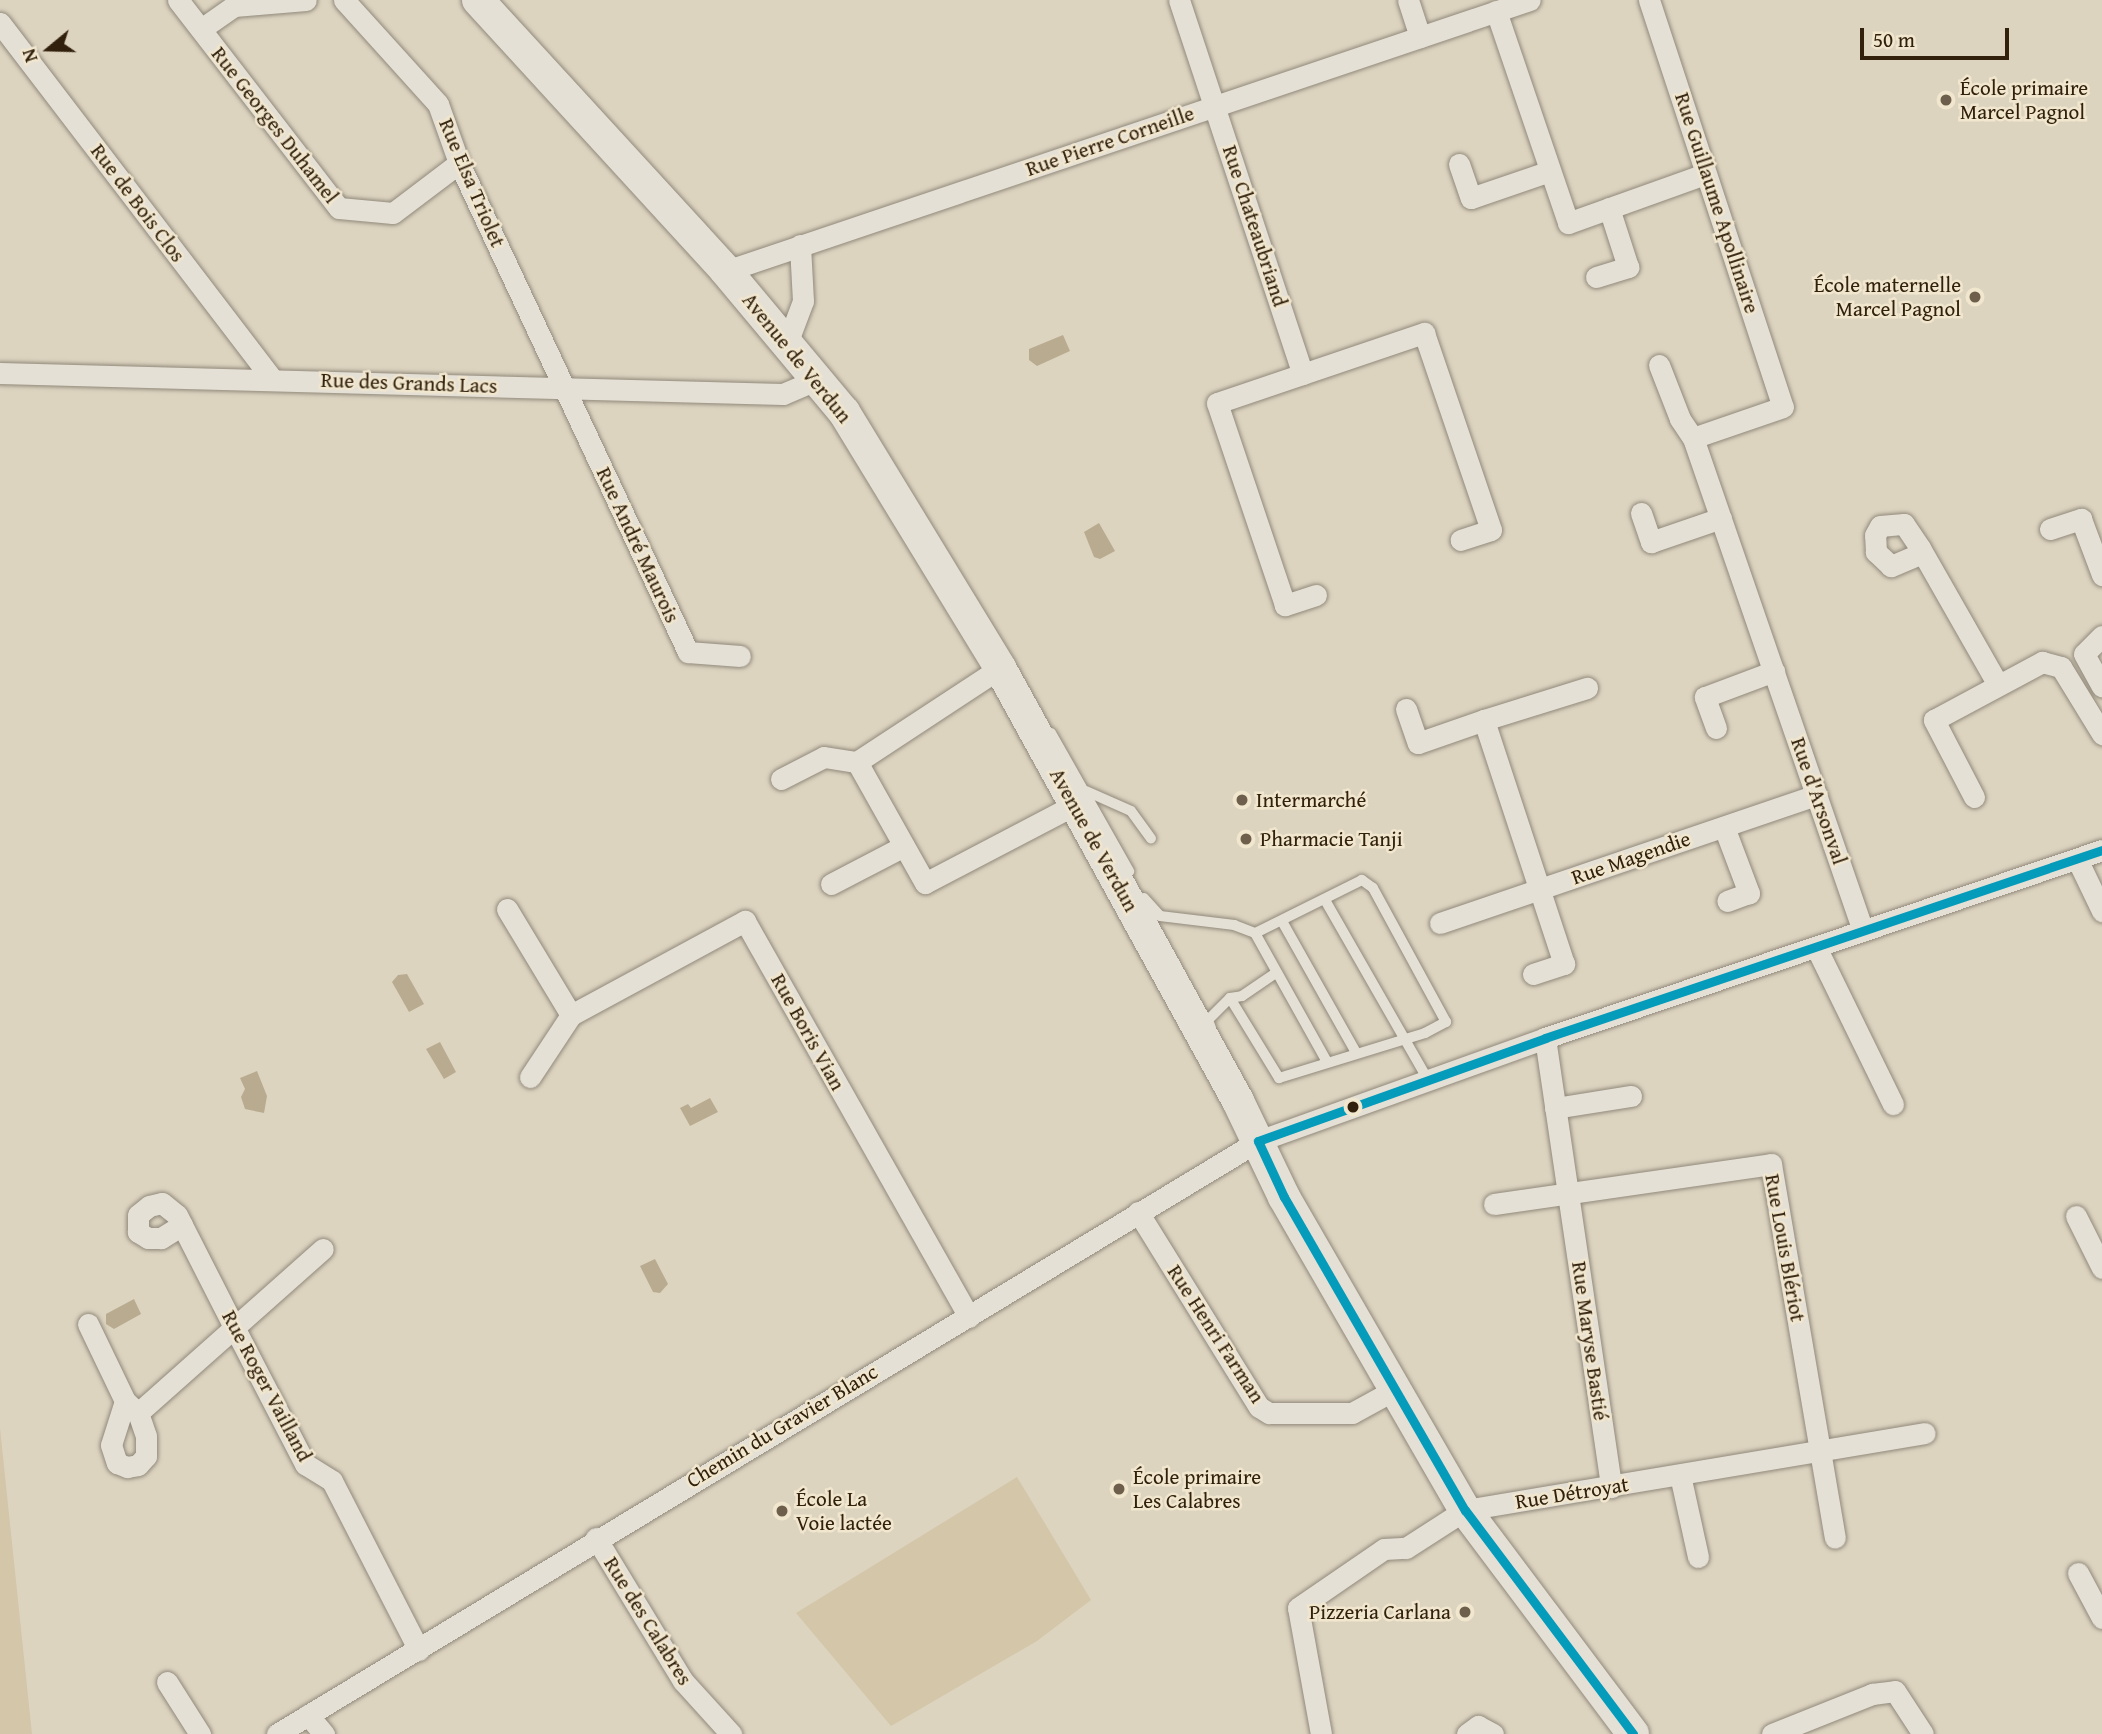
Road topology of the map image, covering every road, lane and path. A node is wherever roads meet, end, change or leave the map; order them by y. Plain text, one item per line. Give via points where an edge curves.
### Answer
1 (178, 0) edge
2 (306, 0) edge
3 (344, 0) edge
4 (478, 0) edge
5 (1179, 0) edge
6 (1408, 0) edge
7 (1530, 0) edge
8 (1649, 0) edge
9 (1496, 11) junction
10 (2, 28) edge
11 (201, 29) junction
12 (1420, 37) junction
13 (1215, 106) junction
14 (459, 163) junction
15 (1459, 164) dead end
16 (1550, 171) junction
17 (1705, 174) junction
18 (1609, 208) junction
19 (800, 245) junction
20 (726, 271) junction
21 (1596, 278) dead end
22 (786, 346) junction
23 (1659, 365) dead end
24 (0, 373) edge
25 (1303, 374) junction
26 (271, 377) junction
27 (816, 380) junction
28 (565, 389) junction
29 (1693, 438) junction
30 (1641, 513) dead end
31 (1721, 518) junction
32 (2050, 529) dead end
33 (1461, 540) dead end
34 (1922, 553) dead end
35 (2102, 575) edge
36 (1316, 595) dead end
37 (2102, 636) edge
38 (740, 656) dead end
39 (1000, 668) junction
40 (1774, 671) junction
41 (1998, 685) junction
42 (2102, 686) edge
43 (1587, 688) dead end
44 (1406, 709) dead end
45 (1484, 720) junction
46 (1716, 728) dead end
47 (2102, 734) edge
48 (857, 762) junction
49 (781, 779) dead end
50 (1817, 795) junction
51 (1974, 797) dead end
52 (1080, 798) junction
53 (1724, 827) junction
54 (1151, 839) dead end
55 (904, 846) junction
56 (2102, 850) edge
57 (2077, 859) junction
58 (831, 884) dead end
59 (1539, 889) junction
60 (1325, 900) junction
61 (1727, 901) dead end
62 (507, 909) dead end
63 (2102, 911) edge
64 (1283, 922) junction
65 (1440, 923) dead end
66 (1863, 931) junction
67 (1255, 933) junction
68 (1816, 947) junction
69 (1277, 972) junction
70 (1533, 974) dead end
71 (1230, 998) junction
72 (571, 1015) junction
73 (1403, 1038) junction
74 (1545, 1038) junction
75 (1355, 1051) junction
76 (1326, 1062) junction
77 (530, 1077) dead end
78 (1225, 1078) junction
79 (1428, 1080) junction
80 (1631, 1096) dead end
81 (1893, 1104) dead end
82 (1555, 1108) junction
83 (1258, 1141) junction
84 (1568, 1195) junction
85 (1494, 1203) dead end
86 (1138, 1212) junction
87 (2076, 1216) dead end
88 (182, 1225) dead end
89 (323, 1249) dead end
90 (2102, 1268) edge
91 (969, 1317) junction
92 (88, 1324) dead end
93 (233, 1325) junction
94 (1396, 1389) junction
95 (1925, 1433) dead end
96 (1819, 1452) junction
97 (1680, 1475) junction
98 (1611, 1487) junction
99 (1465, 1510) junction
100 (596, 1538) junction
101 (1835, 1538) dead end
102 (1698, 1557) dead end
103 (2078, 1573) dead end
104 (2102, 1619) edge
105 (419, 1650) junction
106 (167, 1682) dead end
107 (308, 1715) junction
108 (200, 1734) edge
109 (277, 1734) edge
110 (324, 1734) edge
111 (731, 1734) edge
112 (1321, 1734) edge
113 (1467, 1734) edge
114 (1493, 1734) edge
115 (1633, 1734) edge
116 (1772, 1734) edge
117 (1923, 1734) edge

1 - 11 street, Rue Georges Duhamel
2 - 11 street via 234,6
3 - 14 street, Rue Elsa Triolet via 439,104
4 - 20 main road, Avenue de Verdun
5 - 13 street, Rue Chateaubriand
6 - 12 street
7 - 9 street, Rue Pierre Corneille
8 - 17 street, Rue Guillaume Apollinaire
9 - 12 street, Rue Pierre Corneille
9 - 16 street
10 - 26 street, Rue de Bois Clos
11 - 14 street, Rue Georges Duhamel via 339,208 393,213
12 - 13 street, Rue Pierre Corneille
13 - 19 street, Rue Pierre Corneille
13 - 25 street, Rue Chateaubriand
14 - 28 street, Rue Elsa Triolet
15 - 16 street via 1471,198
16 - 18 street via 1568,223
17 - 18 street
17 - 29 street, Rue Guillaume Apollinaire via 1783,407
18 - 21 street via 1629,267
19 - 20 street, Rue Pierre Corneille
19 - 22 street via 803,301
20 - 22 main road, Avenue de Verdun
22 - 27 main road, Avenue de Verdun
23 - 29 street, Rue d'Arsonval via 1680,419
24 - 26 street, Rue des Grands Lacs
25 - 33 street via 1423,333 1491,530
25 - 36 street via 1217,403 1286,605
26 - 28 street, Rue des Grands Lacs
27 - 28 street, Rue des Grands Lacs via 783,394
27 - 39 main road, Avenue de Verdun via 845,412
28 - 38 street, Rue André Maurois via 688,652 706,657
29 - 31 street, Rue d'Arsonval
30 - 31 street via 1651,542
31 - 40 street, Rue d'Arsonval
32 - 35 street via 2081,519
34 - 41 street
37 - 42 street via 2084,654
39 - 48 street
39 - 52 main road, Avenue de Verdun
40 - 46 street via 1705,697
40 - 50 street, Rue d'Arsonval
41 - 47 street via 2042,662 2061,667
41 - 51 street via 1934,720
43 - 45 street
44 - 45 street via 1418,743
45 - 59 street
48 - 49 street via 824,757
48 - 55 street
50 - 53 street, Rue Magendie
50 - 66 street, Rue d'Arsonval
52 - 54 lane via 1131,811
52 - 55 street via 925,883
52 - 67 lane via 1148,906 1160,916 1234,925
52 - 78 main road, Avenue de Verdun
53 - 59 street, Rue Magendie
53 - 61 street via 1749,893
55 - 58 street
56 - 57 street, Chemin du Gravier Blanc
57 - 63 street
57 - 66 street, Chemin du Gravier Blanc
59 - 65 street, Rue Magendie
59 - 70 street via 1564,964
60 - 64 lane
60 - 73 lane
60 - 73 lane via 1362,880 1373,888 1446,1022
62 - 72 street
64 - 67 lane
64 - 75 lane
66 - 68 street, Chemin du Gravier Blanc
67 - 69 lane
68 - 74 street, Chemin du Gravier Blanc
68 - 81 street
69 - 71 lane via 1242,996
69 - 76 lane
71 - 76 lane via 1279,1078
71 - 78 lane via 1209,1020
72 - 77 street, Rue Boris Vian
72 - 91 street, Rue Boris Vian via 745,920
73 - 75 lane
73 - 79 lane
74 - 79 street, Chemin du Gravier Blanc
74 - 82 street, Rue Maryse Bastié
75 - 76 lane
78 - 83 main road, Avenue de Verdun
79 - 83 street, Chemin du Gravier Blanc
80 - 82 street
82 - 84 street, Rue Maryse Bastié
83 - 86 street, Chemin du Gravier Blanc
83 - 94 main road, Avenue de Verdun via 1284,1197
84 - 85 street
84 - 96 street, Rue Louis Blériot via 1770,1164
84 - 98 street, Rue Maryse Bastié
86 - 91 street, Chemin du Gravier Blanc
86 - 94 street, Rue Henri Farman via 1259,1407 1269,1413 1352,1413
87 - 90 street
88 - 93 street, Rue Roger Vailland
89 - 93 street
91 - 100 street, Chemin du Gravier Blanc
92 - 93 street via 131,1407
93 - 105 street, Rue Roger Vailland via 305,1464 332,1481
94 - 99 main road, Avenue de Verdun
95 - 96 street, Rue Détroyat
96 - 97 street, Rue Détroyat
96 - 101 street
97 - 98 street, Rue Détroyat
97 - 102 street
98 - 99 street, Rue Détroyat
99 - 112 street via 1406,1548 1384,1549 1298,1608
99 - 115 main road, Avenue de Verdun
100 - 105 street, Chemin du Gravier Blanc
100 - 111 street, Rue des Calabres via 683,1681
103 - 104 street
105 - 107 street, Chemin du Gravier Blanc
106 - 108 street
107 - 109 street, Chemin du Gravier Blanc
107 - 110 street
113 - 114 street via 1478,1726
116 - 117 street via 1872,1694 1895,1691

